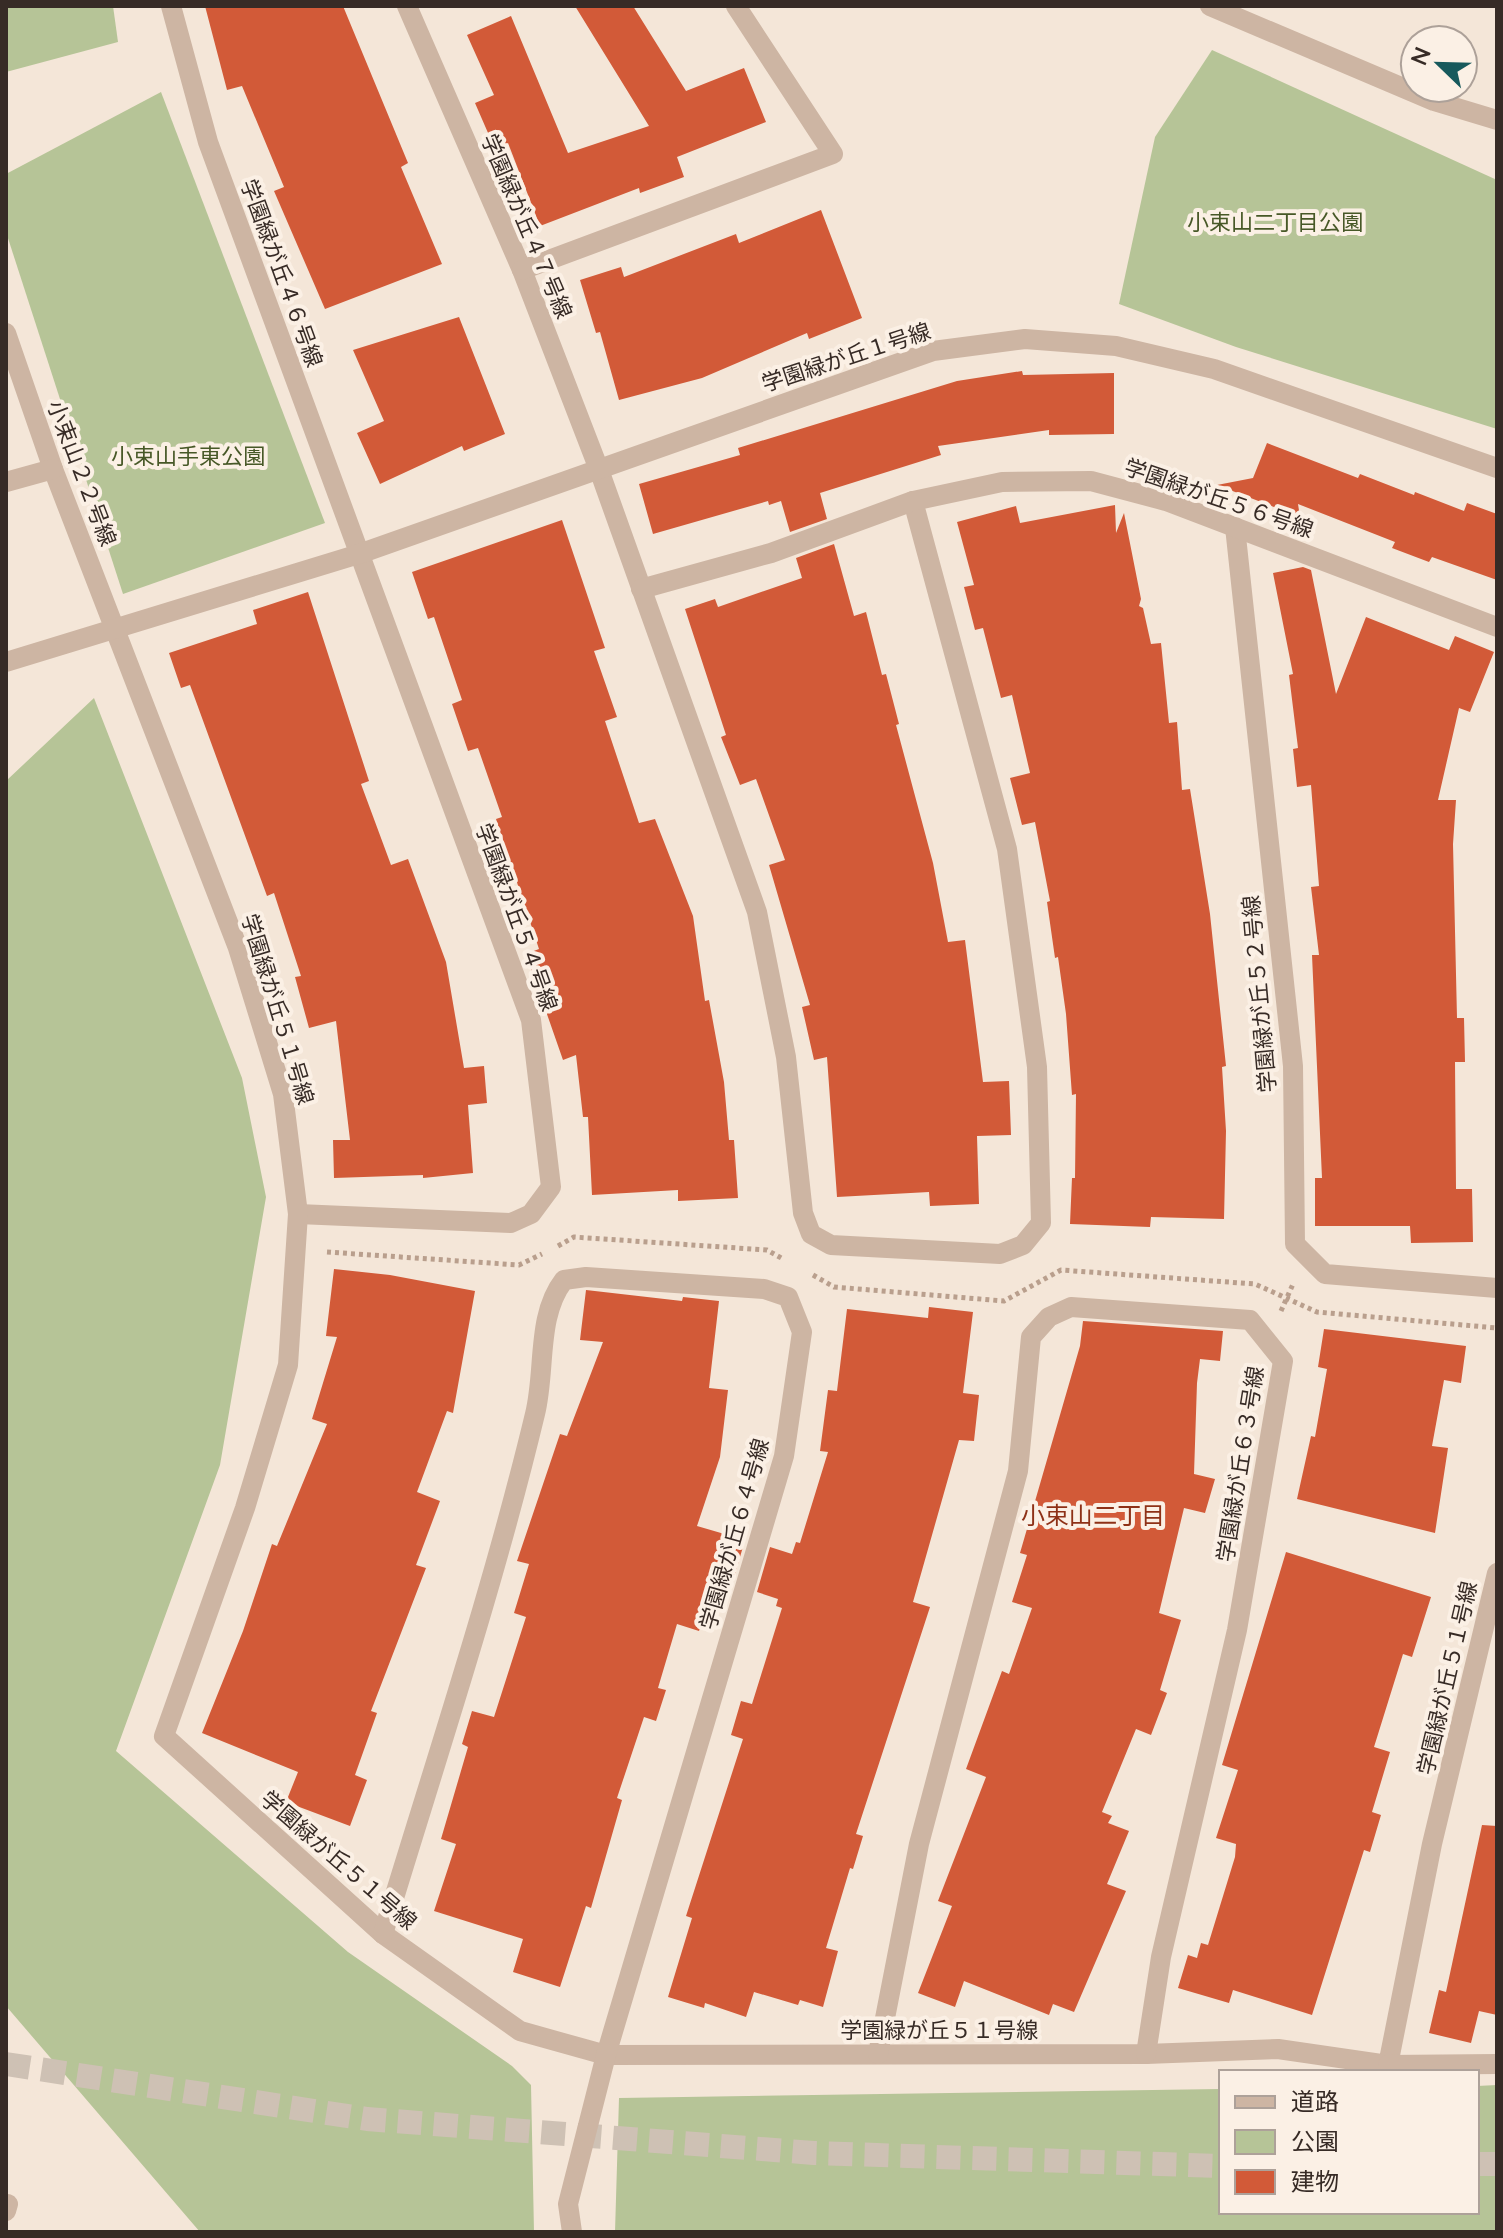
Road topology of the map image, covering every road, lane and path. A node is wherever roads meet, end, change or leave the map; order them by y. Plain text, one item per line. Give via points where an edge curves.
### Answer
1 (171, 6) edge
2 (407, 6) edge
3 (736, 6) edge
4 (1210, 6) edge
5 (1497, 120) edge
6 (522, 270) junction
7 (6, 333) edge
8 (598, 467) junction
9 (1497, 468) edge
10 (53, 469) junction
11 (6, 482) edge
12 (913, 501) junction
13 (1235, 527) junction
14 (359, 554) junction
15 (641, 589) junction
16 (1497, 627) edge
17 (116, 628) junction
18 (6, 662) edge
19 (298, 1214) junction
20 (1023, 1245) junction
21 (1307, 1256) junction
22 (1497, 1288) edge
23 (1049, 1317) junction
24 (1267, 1341) junction
25 (1497, 1573) edge
26 (383, 1934) junction
27 (878, 2054) junction
28 (1146, 2054) junction
29 (606, 2055) junction
30 (1497, 2064) edge
31 (1388, 2065) junction
32 (572, 2232) edge

1 - 14 street, 学園緑が丘４６号線 via 208,142
2 - 6 street, 学園緑が丘４７号線
3 - 6 street via 833,154
4 - 5 street via 1434,101
6 - 8 street, 学園緑が丘４７号線
7 - 10 street, 小束山２２号線
8 - 9 street, 学園緑が丘１号線 via 933,351 1025,339 1116,346 1214,369
8 - 14 street, 学園緑が丘１号線
8 - 15 street, 学園緑が丘４７号線
10 - 11 street
10 - 17 street, 小束山２２号線
12 - 13 street, 学園緑が丘５６号線 via 1002,482 1091,481
12 - 15 street, 学園緑が丘５６号線 via 771,553
12 - 20 street via 1007,849 1037,1067 1041,1223
13 - 16 street, 学園緑が丘５６号線
13 - 21 street, 学園緑が丘５２号線 via 1293,1066 1295,1244
14 - 17 street
14 - 19 street, 学園緑が丘５４号線 via 531,1020 551,1187 531,1214 511,1223
15 - 20 street, 学園緑が丘４７号線 via 757,912 786,1057 803,1213 811,1234 831,1245 1000,1254
17 - 18 street
17 - 19 street, 学園緑が丘５１号線 via 242,962 283,1094
19 - 26 street, 学園緑が丘５１号線 via 288,1365 245,1508 164,1736
20 - 23 path
21 - 22 street via 1325,1274
21 - 24 path
23 - 24 street, 学園緑が丘６３号線 via 1071,1307 1250,1320
23 - 27 street via 1031,1337 1018,1471 919,1844
24 - 28 street, 学園緑が丘６３号線 via 1283,1361 1240,1615 1161,1957
25 - 31 street, 学園緑が丘５１号線 via 1432,1844
26 - 29 street, 学園緑が丘５１号線 via 520,2031
26 - 29 street, 学園緑が丘６４号線 via 536,1411 551,1297 564,1280 586,1277 764,1289 788,1297 802,1332 784,1456
27 - 28 street, 学園緑が丘５１号線
27 - 29 street, 学園緑が丘５１号線
28 - 31 street, 学園緑が丘５１号線 via 1278,2049
29 - 32 street via 568,2204
30 - 31 street

